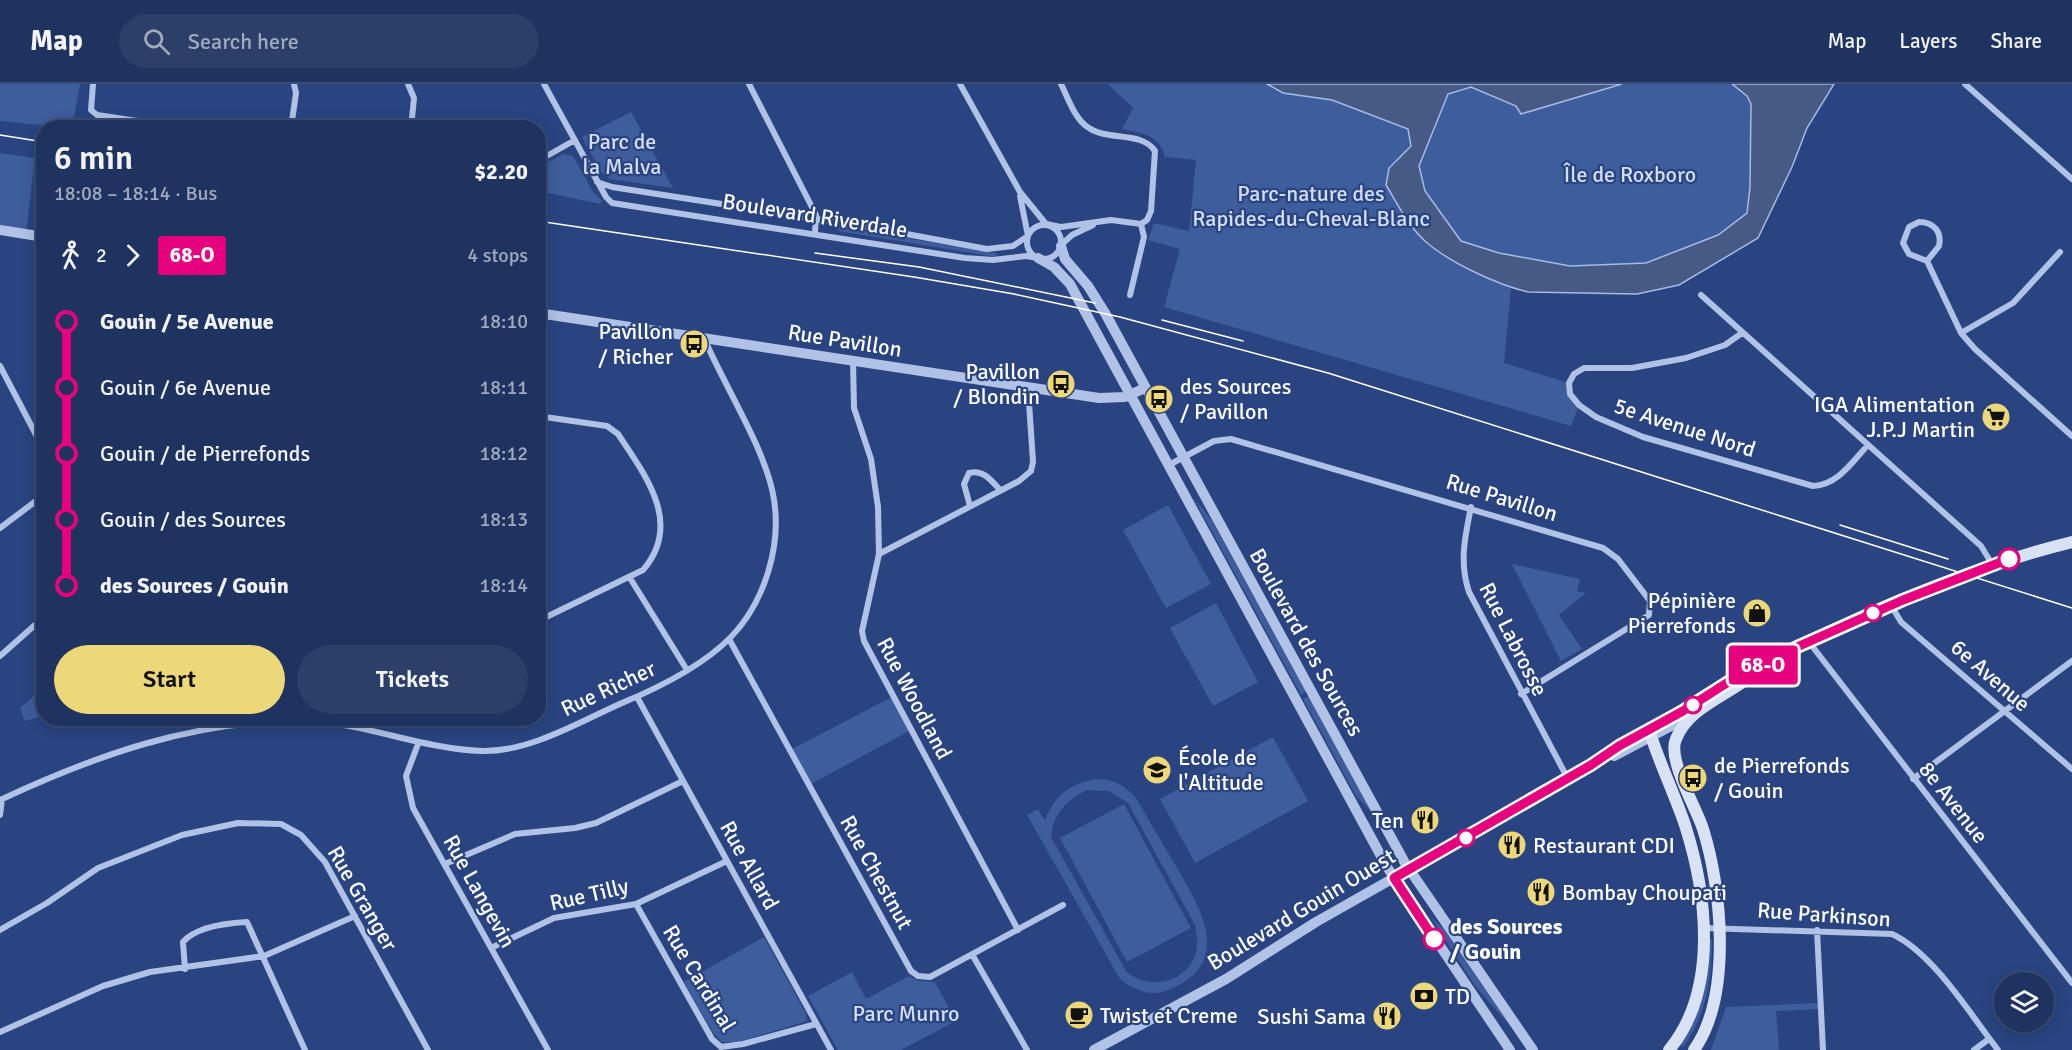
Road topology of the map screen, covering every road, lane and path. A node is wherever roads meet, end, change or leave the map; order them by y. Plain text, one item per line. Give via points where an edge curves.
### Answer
1 (93, 84) edge
2 (294, 84) edge
3 (408, 84) edge
4 (544, 84) edge
5 (749, 84) edge
6 (960, 84) edge
7 (1061, 84) edge
8 (1965, 84) edge
9 (131, 120) edge
10 (292, 120) edge
11 (412, 120) edge
12 (575, 140) junction
13 (546, 156) edge
14 (2072, 179) edge
15 (597, 181) junction
16 (1020, 192) junction
17 (816, 219) junction
18 (1099, 223) junction
19 (1141, 224) junction
20 (1049, 226) junction
21 (0, 230) edge
22 (815, 232) junction
23 (36, 236) edge
24 (1028, 236) junction
25 (1061, 246) junction
26 (2060, 252) dead end
27 (1038, 258) junction
28 (1927, 261) junction
29 (1131, 295) dead end
30 (1701, 295) dead end
31 (546, 314) edge
32 (1742, 333) junction
33 (1961, 333) junction
34 (704, 338) junction
35 (854, 361) junction
36 (0, 366) edge
37 (1028, 388) junction
38 (1145, 388) junction
39 (1130, 396) junction
40 (546, 417) edge
41 (36, 435) edge
42 (2072, 436) edge
43 (1868, 445) junction
44 (1184, 458) junction
45 (1167, 466) junction
46 (1000, 490) junction
47 (36, 501) edge
48 (970, 506) junction
49 (1471, 507) junction
50 (0, 528) edge
51 (2072, 542) edge
52 (2072, 551) edge
53 (2033, 552) junction
54 (879, 554) junction
55 (1992, 564) junction
56 (630, 578) junction
57 (1891, 605) junction
58 (546, 617) edge
59 (36, 624) edge
60 (729, 639) junction
61 (1809, 642) junction
62 (0, 656) edge
63 (2072, 661) edge
64 (1768, 662) junction
65 (687, 669) junction
66 (1521, 694) junction
67 (637, 697) junction
68 (2006, 711) junction
69 (1690, 716) junction
70 (227, 726) edge
71 (343, 726) edge
72 (1650, 733) junction
73 (418, 744) junction
74 (2072, 769) edge
75 (1568, 779) junction
76 (1913, 779) junction
77 (683, 781) junction
78 (1, 800) edge
79 (0, 814) edge
80 (727, 861) junction
81 (445, 864) junction
82 (1410, 869) junction
83 (1394, 878) junction
84 (636, 904) junction
85 (1063, 905) dead end
86 (355, 916) junction
87 (1719, 927) junction
88 (1702, 928) junction
89 (0, 930) edge
90 (1018, 930) junction
91 (1817, 930) junction
92 (492, 948) junction
93 (264, 956) junction
94 (973, 956) junction
95 (185, 969) junction
96 (2072, 983) edge
97 (816, 1024) junction
98 (0, 1032) edge
99 (1989, 1039) junction
100 (305, 1050) edge
101 (428, 1050) edge
102 (548, 1050) edge
103 (831, 1050) edge
104 (1027, 1050) edge
105 (1094, 1050) edge
106 (1510, 1050) edge
107 (1533, 1050) edge
108 (1669, 1050) edge
109 (1694, 1050) edge
110 (1823, 1050) edge
111 (1974, 1050) edge
112 (1998, 1050) edge

1 - 9 street via 91,110 98,115
2 - 10 street
3 - 11 street via 414,98
4 - 12 street, Boulevard Riverdale
5 - 17 street
6 - 16 street
7 - 19 street via 1088,128 1145,142 1155,151 1151,211
8 - 14 street
12 - 13 street
12 - 15 street, Boulevard Riverdale
15 - 17 street, Boulevard Riverdale via 612,187
15 - 22 street, Boulevard Riverdale via 612,203
16 - 20 street
16 - 24 street
17 - 22 street
17 - 24 street, Boulevard Riverdale via 987,249 1013,246
18 - 19 street via 1113,220
18 - 20 street
18 - 25 street via 1072,235
19 - 29 street via 1144,237
20 - 24 street via 1038,226
20 - 25 street via 1058,234
21 - 23 street
22 - 27 street, Boulevard Riverdale via 983,260
24 - 27 street via 1028,249
25 - 27 street via 1053,256
25 - 38 street, Boulevard des Sources via 1065,259 1097,300
26 - 33 street via 2013,303
27 - 39 street, Boulevard des Sources via 1054,267 1070,284
28 - 28 street via 1939,246 1939,234 1931,224 1919,222 1909,227 1904,243 1909,254
28 - 33 street
30 - 32 street
31 - 34 street, Rue Pavillon
32 - 43 street
32 - 43 street, 5e Avenue Nord via 1725,345 1686,358 1632,368 1584,368 1569,383 1570,394 1596,417 1643,437 1813,486 1826,486 1838,478
33 - 42 street
34 - 35 street, Rue Pavillon
34 - 60 street, Rue Richer via 755,443 773,494 776,525 763,587 744,622
35 - 37 street, Rue Pavillon
35 - 54 street, Rue Woodland via 852,400 871,459
36 - 41 street
37 - 39 street, Rue Pavillon via 1105,399
37 - 46 street via 1031,471
38 - 39 street, Rue Pavillon
38 - 44 street, Boulevard des Sources
39 - 45 street, Boulevard des Sources
40 - 56 street via 608,426 627,448 658,504 662,523 655,556
43 - 55 street via 1981,546
44 - 45 street, Rue Pavillon
44 - 49 street, Rue Pavillon via 1214,441 1231,439
44 - 82 street, Boulevard des Sources
45 - 83 street, Boulevard des Sources
46 - 48 street
46 - 48 street via 985,475 969,474 964,484
47 - 50 street
48 - 54 street
49 - 66 street, Rue Labrosse via 1462,550 1464,577
49 - 66 street, Rue Pavillon via 1603,548 1618,559 1650,600 1649,615
51 - 53 main road, Boulevard Gouin Ouest
52 - 53 main road, Boulevard Gouin Ouest
53 - 55 main road, Boulevard Gouin Ouest
54 - 90 street, Rue Woodland via 862,631 864,640
55 - 57 main road, Boulevard Gouin Ouest
56 - 58 street
56 - 65 street
57 - 61 main road, Boulevard Gouin Ouest
57 - 68 street, 6e Avenue via 1901,622
59 - 62 street
60 - 65 street, Rue Richer
60 - 94 street, Rue Chestnut via 911,971 930,977
61 - 64 main road, Boulevard Gouin Ouest
61 - 76 street, 8e Avenue
63 - 68 street
64 - 69 main road, Boulevard Gouin Ouest
64 - 72 main road, Boulevard Gouin Ouest via 1733,679
65 - 67 street, Rue Richer
66 - 75 street, Rue Labrosse
67 - 73 street, Rue Richer via 523,746 483,751
67 - 77 street, Rue Allard
68 - 74 street, 6e Avenue
68 - 76 street
69 - 72 street, Boulevard Gouin Ouest
69 - 87 main road via 1676,738 1674,751 1706,839
70 - 78 street, Rue Richer via 133,746 54,775
71 - 73 street, Rue Richer
72 - 75 street, Boulevard Gouin Ouest
72 - 88 main road via 1690,844
73 - 81 street, Rue Langevin via 406,776 407,790
75 - 82 street, Boulevard Gouin Ouest
76 - 96 street, 8e Avenue
77 - 80 street, Rue Allard
77 - 81 street via 596,824 514,834
78 - 79 street, Rue Richer
80 - 84 street, Rue Tilly
80 - 97 street, Rue Allard
81 - 92 street, Rue Langevin
82 - 83 street, Boulevard Gouin Ouest
82 - 107 street, Boulevard des Sources
83 - 105 street, Boulevard Gouin Ouest via 1226,980
83 - 106 street, Boulevard des Sources
84 - 92 street, Rue Tilly via 554,918
84 - 97 street, Rue Cardinal via 712,1039 721,1047
85 - 90 street, Rue Chestnut
86 - 89 street, Rue Granger via 325,862 301,835 281,824 238,823 182,836 98,867
86 - 93 street
86 - 101 street, Rue Granger
87 - 88 street, Rue Parkinson
87 - 91 street, Rue Parkinson
87 - 109 main road via 1715,998 1706,1030
88 - 108 main road via 1698,994 1686,1025
90 - 94 street, Rue Chestnut
91 - 99 street, Rue Parkinson via 1892,934 1909,942 1927,958
91 - 110 street
92 - 102 street, Rue Langevin
93 - 95 street
93 - 95 street via 247,922 229,923 188,936 183,942
93 - 100 street
94 - 104 street
95 - 98 street via 150,972 103,986
97 - 103 street, Rue Allard
99 - 111 street
99 - 112 street, Rue Parkinson

